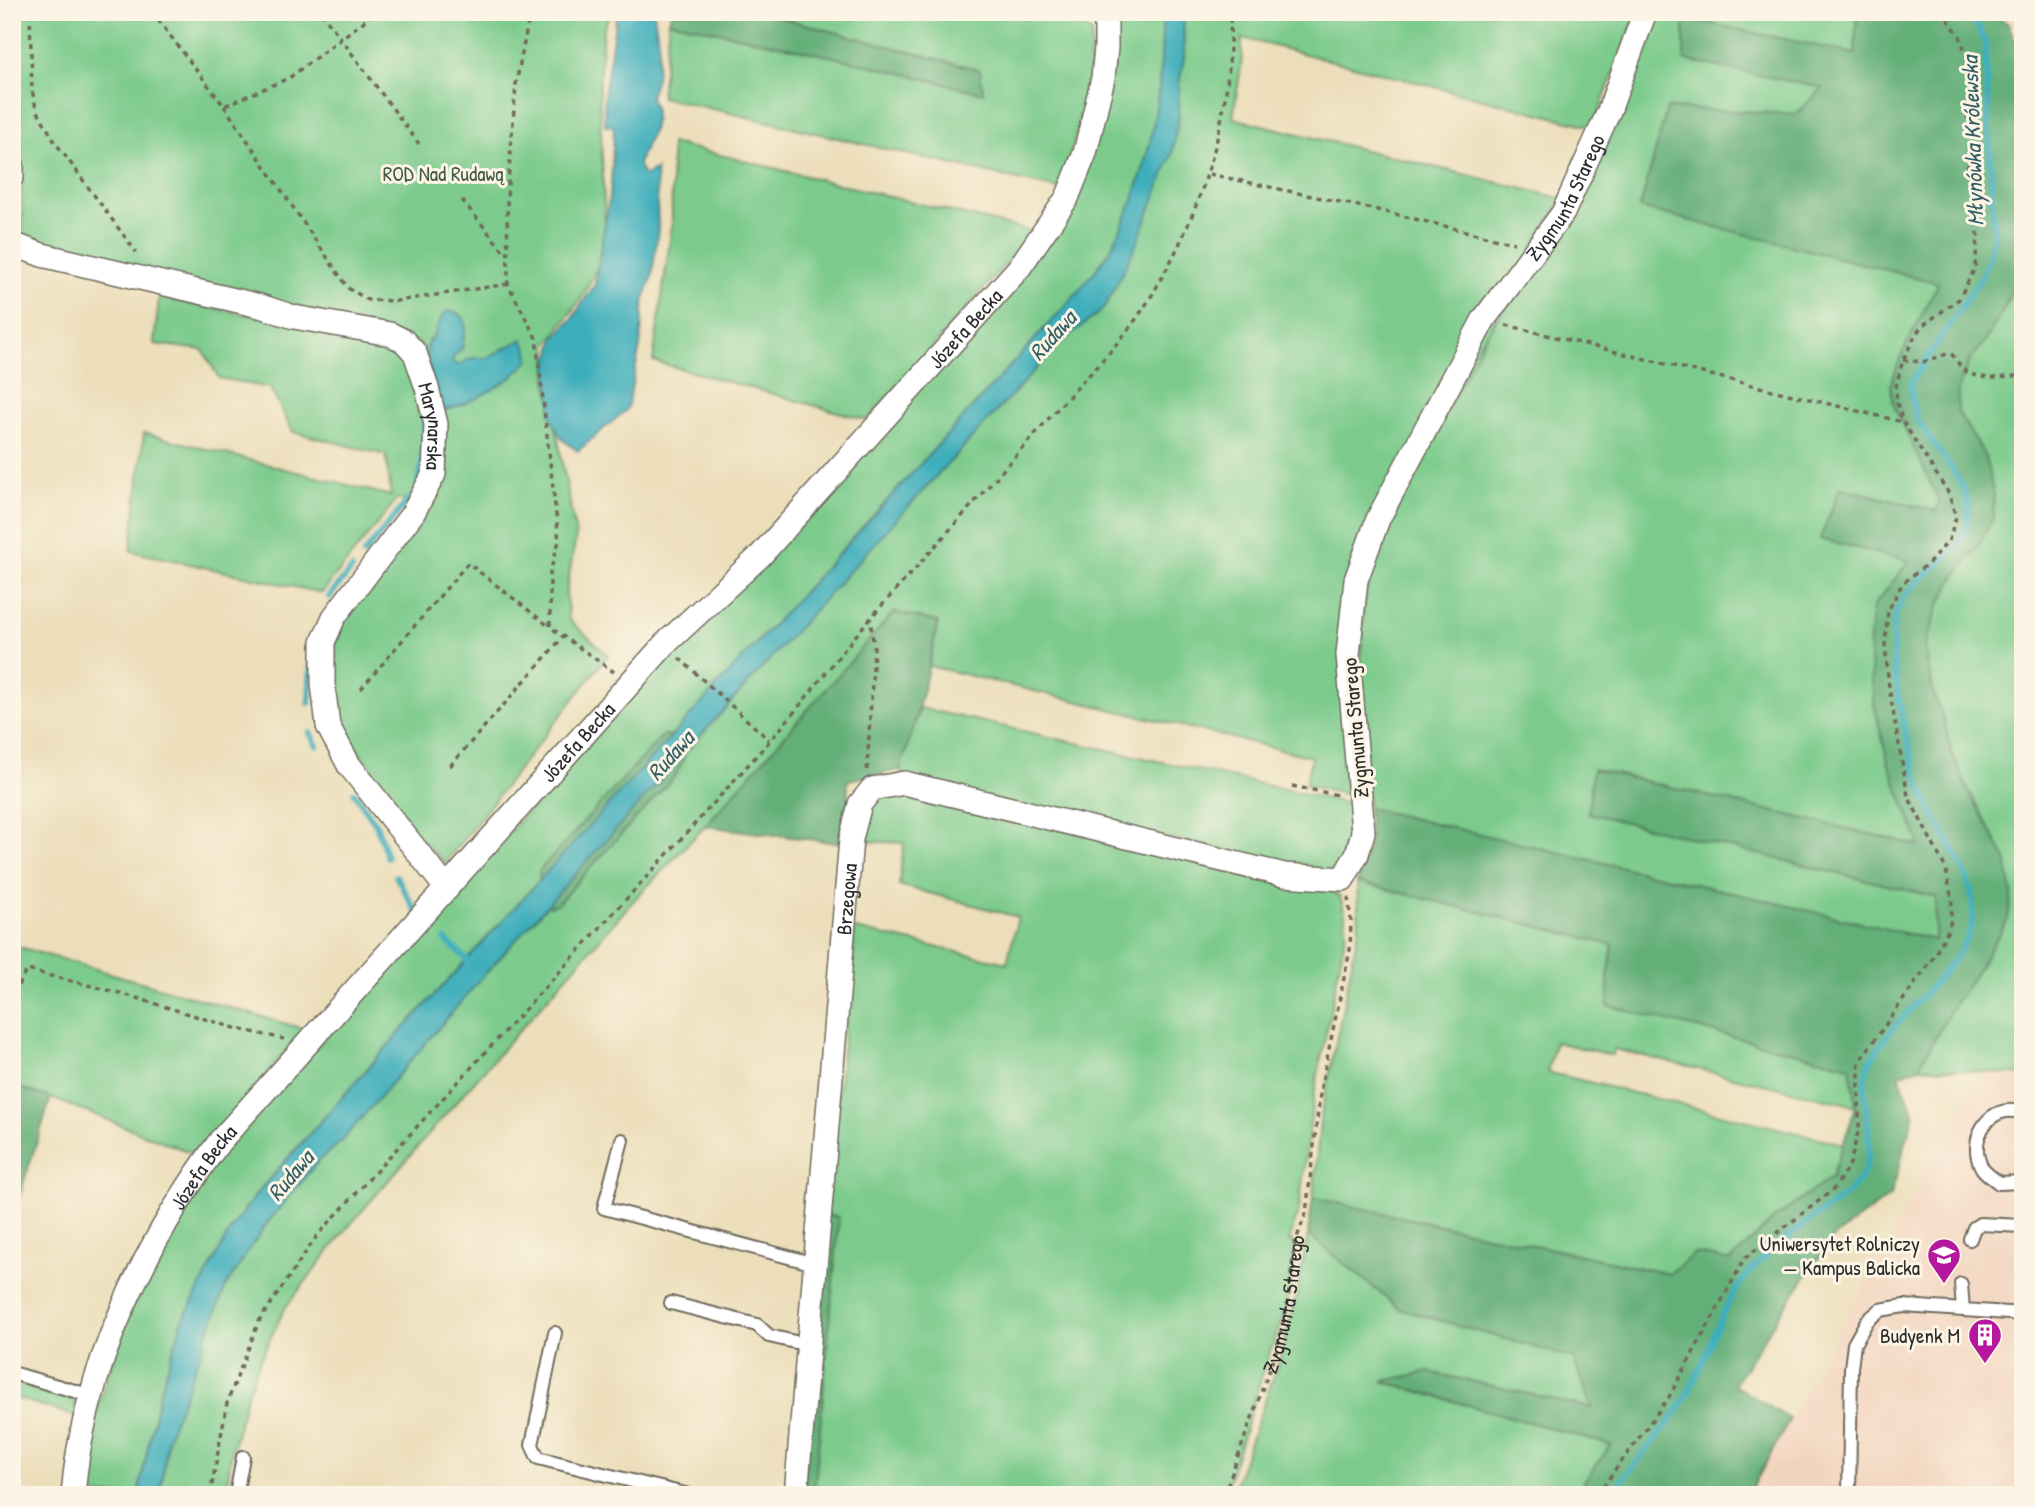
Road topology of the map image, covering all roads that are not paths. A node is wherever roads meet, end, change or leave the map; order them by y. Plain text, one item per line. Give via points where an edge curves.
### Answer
1 (1106, 12) edge
2 (1645, 12) edge
3 (12, 166) edge
4 (12, 176) edge
5 (12, 244) edge
6 (872, 789) joint
7 (447, 889) junction
8 (2023, 1113) edge
9 (622, 1140) dead end
10 (2023, 1182) edge
11 (2023, 1226) edge
12 (1970, 1239) dead end
13 (815, 1264) junction
14 (1961, 1284) dead end
15 (671, 1303) dead end
16 (1963, 1310) junction
17 (2023, 1314) edge
18 (555, 1333) dead end
19 (808, 1345) junction
20 (12, 1373) edge
21 (92, 1396) junction
22 (243, 1457) dead end
23 (73, 1495) edge
24 (236, 1495) edge
25 (688, 1495) edge
26 (796, 1495) edge
27 (1849, 1495) edge

1 - 7 street, Józefa Becka via 1103,78 1093,125 1067,198 1019,268 760,556 665,645
2 - 6 street, Zygmunta Starego via 1590,158 1563,213 1484,319 1378,519 1356,580 1348,655 1363,832 1343,878 1284,875 904,783
3 - 4 street
5 - 7 street, Marynarska via 295,317 390,334 415,353 436,424 435,474 413,513 334,617 323,642 323,684 328,726 349,765
6 - 13 street, Brzegowa via 860,804 851,839
7 - 21 street, Józefa Becka via 220,1141 165,1222 122,1309
8 - 10 lane via 2001,1112 1987,1121 1977,1136 1983,1169 1999,1183
9 - 13 lane via 604,1208
11 - 12 lane via 1980,1224
13 - 19 street, Brzegowa
14 - 16 lane
15 - 19 lane via 757,1325 769,1336
16 - 17 lane
16 - 27 lane via 1905,1306 1880,1310 1867,1321 1854,1344 1851,1368
18 - 25 lane via 532,1445 538,1458
19 - 26 street, Brzegowa
20 - 21 lane
21 - 23 street, Józefa Becka
22 - 24 lane

